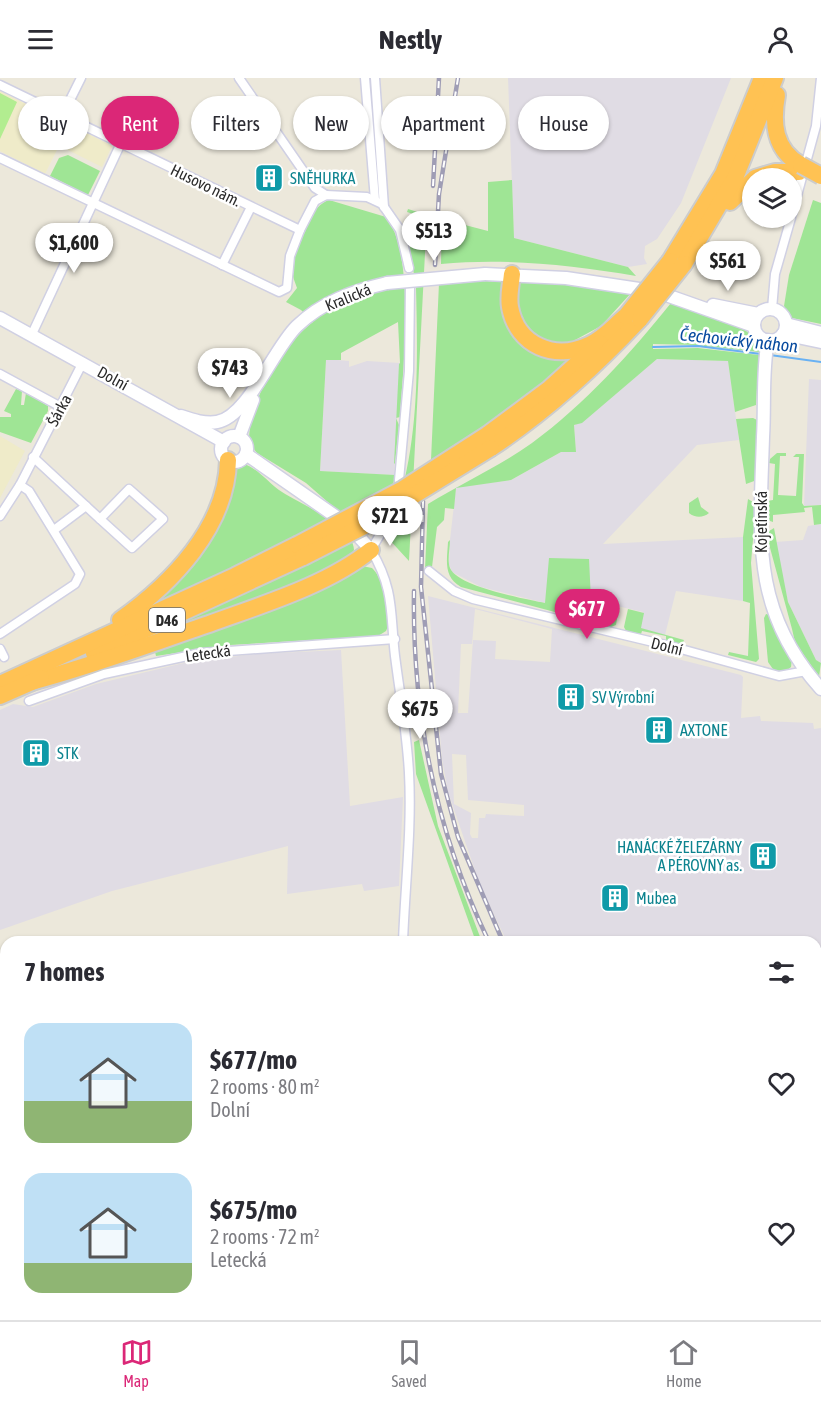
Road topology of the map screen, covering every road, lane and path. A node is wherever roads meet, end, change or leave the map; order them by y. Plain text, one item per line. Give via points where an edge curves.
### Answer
1 (81, 78) edge
2 (239, 78) edge
3 (365, 78) edge
4 (375, 78) edge
5 (762, 78) edge
6 (778, 78) edge
7 (821, 78) edge
8 (0, 85) edge
9 (24, 96) edge
10 (72, 96) edge
11 (118, 150) edge
12 (135, 150) edge
13 (0, 158) edge
14 (799, 168) edge
15 (802, 170) edge
16 (802, 176) edge
17 (821, 176) edge
18 (742, 189) edge
19 (326, 195) junction
20 (375, 200) junction
21 (93, 203) junction
22 (251, 207) junction
23 (384, 207) junction
24 (788, 228) edge
25 (300, 230) junction
26 (702, 235) junction
27 (677, 263) junction
28 (222, 265) junction
29 (409, 268) dead end
30 (512, 274) junction
31 (410, 286) dead end
32 (639, 289) dead end
33 (669, 296) dead end
34 (772, 309) junction
35 (0, 318) edge
36 (633, 318) junction
37 (756, 320) junction
38 (784, 329) junction
39 (821, 333) edge
40 (32, 334) junction
41 (821, 342) edge
42 (768, 343) junction
43 (83, 362) junction
44 (267, 369) junction
45 (0, 375) edge
46 (61, 406) junction
47 (181, 416) junction
48 (239, 437) junction
49 (224, 442) junction
50 (246, 454) junction
51 (33, 457) junction
52 (228, 460) junction
53 (399, 480) dead end
54 (20, 484) junction
55 (86, 506) junction
56 (0, 516) edge
57 (335, 516) dead end
58 (100, 519) junction
59 (388, 521) dead end
60 (54, 531) junction
61 (359, 537) dead end
62 (371, 550) junction
63 (300, 551) junction
64 (429, 571) dead end
65 (0, 634) edge
66 (395, 639) junction
67 (79, 647) junction
68 (806, 670) junction
69 (31, 682) junction
70 (0, 684) edge
71 (821, 689) edge
72 (0, 696) edge
73 (29, 701) dead end
74 (403, 936) edge

1 - 10 street
2 - 19 street via 315,188
3 - 20 street
4 - 23 street
5 - 27 highway, D46 via 723,174
6 - 14 highway via 776,134
6 - 26 highway, D46 via 735,178
7 - 16 street via 816,126
8 - 9 street, Husovo nám.
11 - 21 street
12 - 22 street, Husovo nám.
13 - 21 street
15 - 17 highway, bridge
18 - 26 highway
19 - 20 street
19 - 25 street via 315,201
20 - 23 street
21 - 28 street
21 - 40 street
22 - 25 street, Husovo nám.
22 - 28 street, Husovo nám.
23 - 29 street via 400,230
24 - 34 street via 775,274
25 - 28 street via 290,256 287,288 281,292
26 - 27 highway, D46
27 - 36 highway, D46, bridge
30 - 32 main road, Kralická
30 - 36 highway via 512,316 523,335 540,348 560,352 583,347
30 - 44 main road, Kralická, bridge via 387,283 349,294 321,308 291,332
31 - 53 street via 409,371
33 - 37 main road
34 - 37 main road
34 - 38 main road via 782,314
35 - 40 main road, Dolní
36 - 63 highway, D46, bridge via 588,374 557,401 364,526
37 - 42 main road via 759,336
38 - 39 main road
38 - 41 main road
38 - 42 main road via 778,339
40 - 43 main road, Dolní
42 - 68 main road, Kojetínská via 759,525 761,559 776,617
43 - 46 street, Šárka
43 - 47 main road, Dolní
44 - 47 main road, Kralická via 242,409 230,418 210,423
44 - 48 main road
45 - 46 street
46 - 51 street, Šárka
47 - 49 main road, Dolní
48 - 49 main road
48 - 50 main road via 246,444
49 - 52 main road via 222,452
50 - 52 main road via 237,461
50 - 57 main road
51 - 54 street, Šárka
51 - 55 street
52 - 67 highway via 211,520 187,559 152,597
54 - 56 street, Šárka
54 - 60 street via 29,491
55 - 58 street
55 - 60 street
58 - 58 street via 132,548 163,519 129,489
59 - 62 street
60 - 65 street via 80,574 75,584
61 - 62 main road
62 - 66 street via 389,591
62 - 69 highway via 335,573 248,610
63 - 67 highway, D46
63 - 69 highway, D46
64 - 68 street, Dolní via 454,591 473,599 779,676
66 - 73 street, Letecká via 201,653 104,674
66 - 74 street via 410,784
67 - 70 highway, D46
68 - 71 main road, Kojetínská
69 - 72 highway, D46

